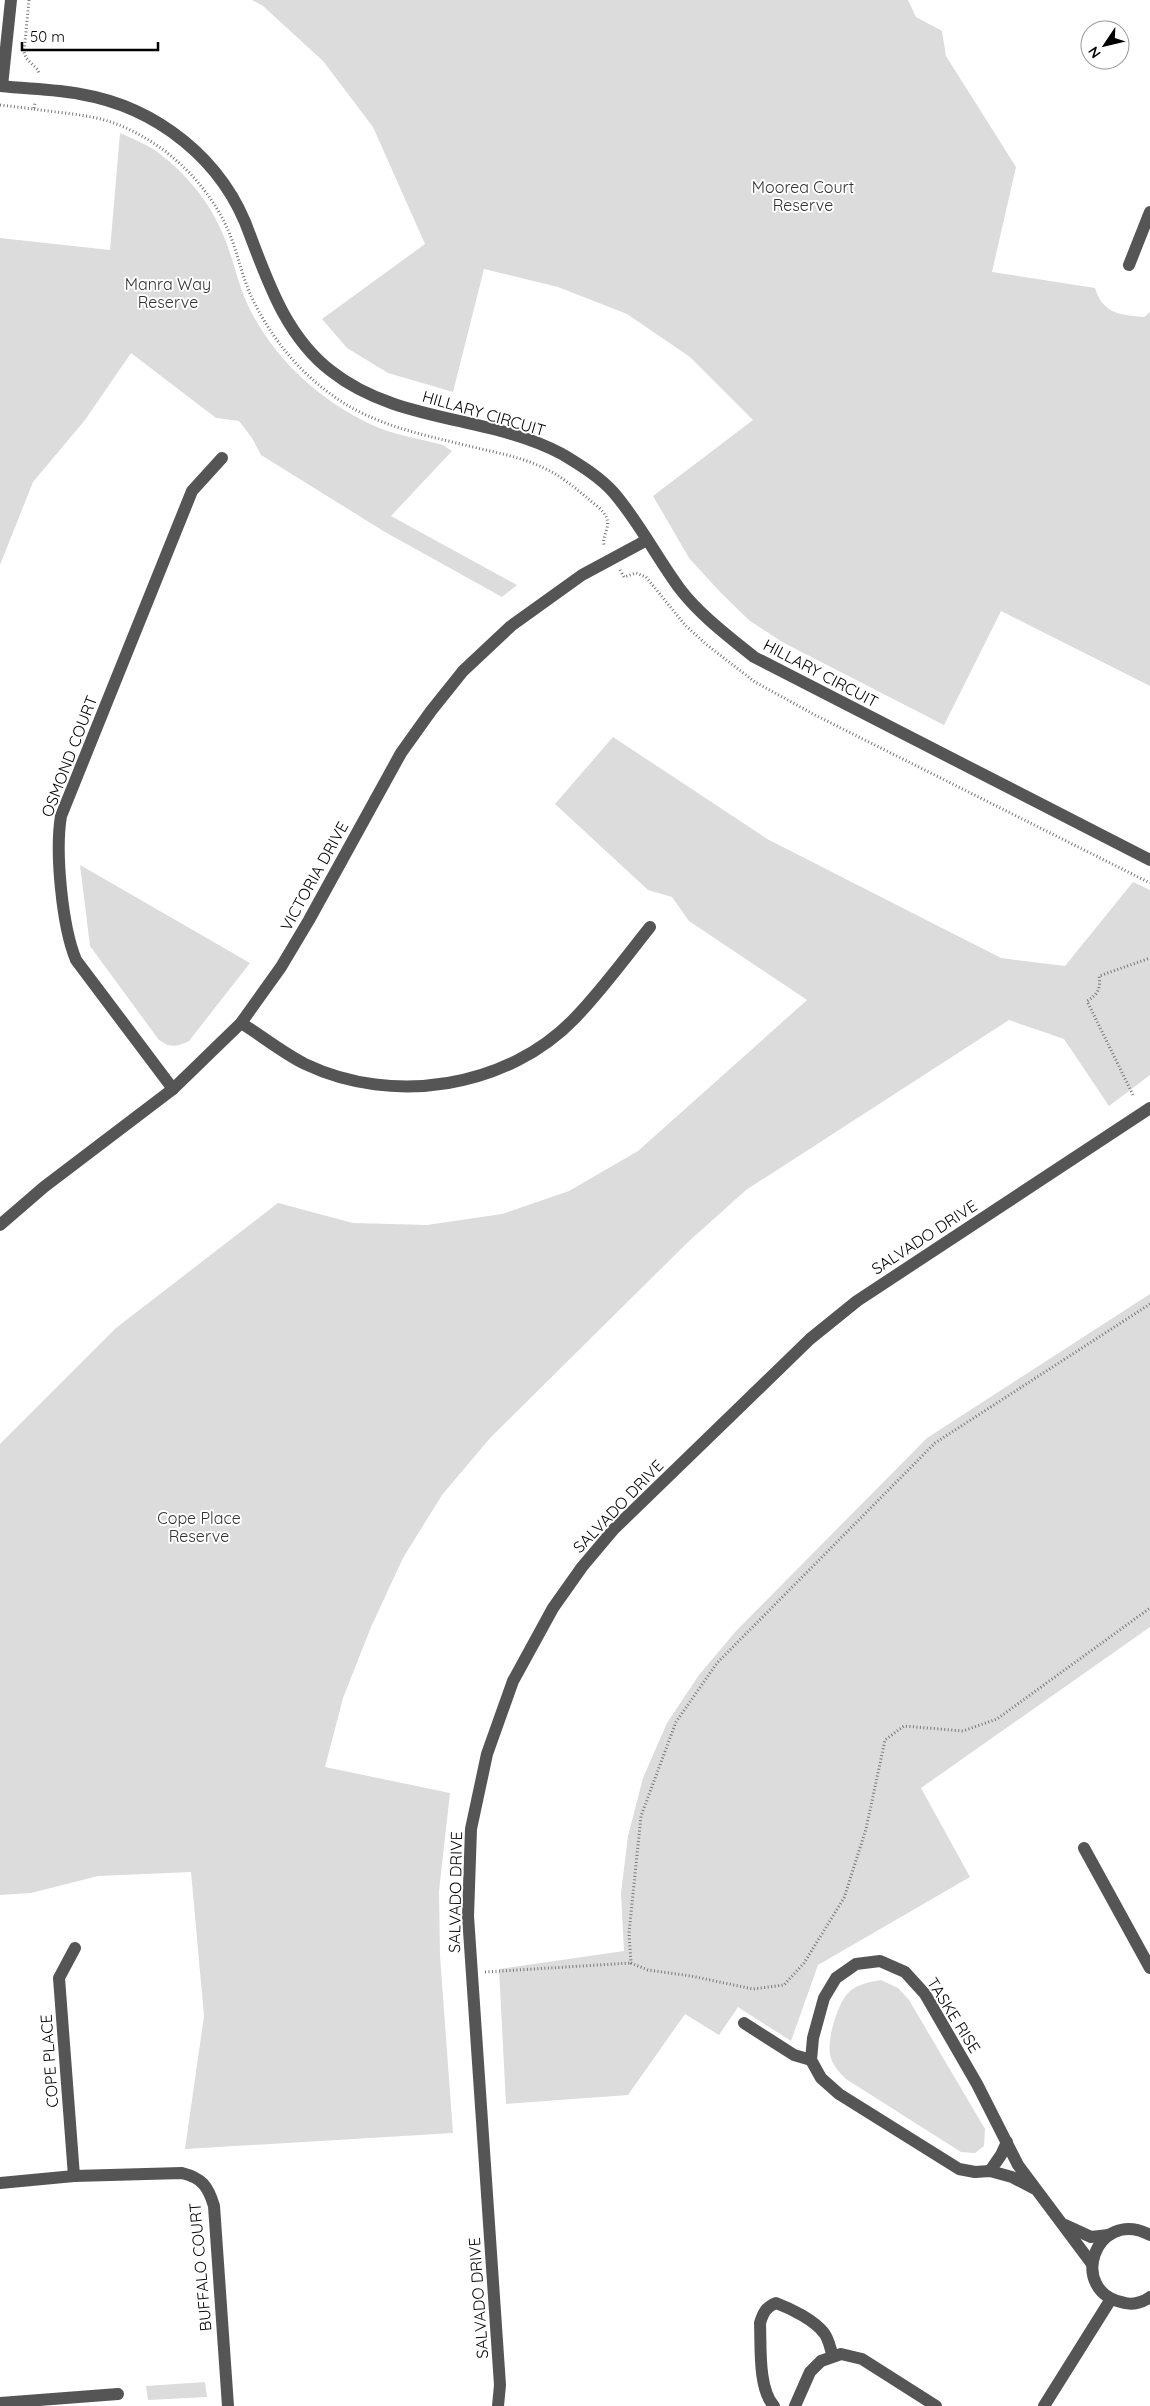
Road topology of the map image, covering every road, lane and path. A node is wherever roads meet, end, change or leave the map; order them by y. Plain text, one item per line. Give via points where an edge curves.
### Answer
1 (12, 0) edge
2 (29, 0) edge
3 (39, 74) dead end
4 (1, 86) edge
5 (35, 102) dead end
6 (0, 105) edge
7 (34, 109) junction
8 (1150, 212) edge
9 (1129, 264) dead end
10 (222, 458) dead end
11 (646, 540) junction
12 (604, 545) dead end
13 (1150, 860) edge
14 (650, 926) dead end
15 (1150, 958) edge
16 (241, 1022) junction
17 (173, 1089) junction
18 (1133, 1095) dead end
19 (1150, 1108) edge
20 (0, 1225) edge
21 (1150, 1304) edge
22 (1150, 1608) edge
23 (1084, 1848) dead end
24 (75, 1948) dead end
25 (631, 1963) junction
26 (1150, 1968) edge
27 (471, 1973) junction
28 (744, 2023) dead end
29 (811, 2060) junction
30 (1007, 2142) junction
31 (990, 2171) junction
32 (74, 2176) junction
33 (0, 2183) edge
34 (1035, 2189) junction
35 (1063, 2224) junction
36 (1109, 2235) junction
37 (1150, 2235) edge
38 (1092, 2264) junction
39 (1150, 2297) edge
40 (1111, 2299) junction
41 (833, 2356) junction
42 (118, 2394) dead end
43 (0, 2403) edge
44 (228, 2406) edge
45 (498, 2406) edge
46 (774, 2406) edge
47 (795, 2406) edge
48 (936, 2406) edge
49 (1044, 2406) edge

1 - 4 street
2 - 3 path via 24,52
4 - 11 street, HILLARY CIRCUIT via 80,93 109,101 169,129 200,154 228,190 247,226 283,315 303,343 331,371 400,406 529,440 561,454 614,493
5 - 7 path
6 - 7 path
7 - 12 path via 110,122 155,144 176,159 194,177 217,209 228,230 252,299 272,334 308,375 332,395 392,425 512,456 548,470 603,512 608,523
8 - 9 street
10 - 17 street, OSMOND COURT via 192,491 61,816 58,833 66,922 76,960
11 - 13 street, HILLARY CIRCUIT via 682,591 712,622 754,657
11 - 16 street, VICTORIA DRIVE via 582,575 511,626 463,671 401,753 309,920 281,967
14 - 16 street via 575,1018 537,1049 501,1068 448,1084 399,1087 346,1079 304,1064
15 - 18 path via 1099,976 1099,988 1088,1001
16 - 17 street, VICTORIA DRIVE
17 - 20 street, VICTORIA DRIVE via 44,1186
19 - 27 street, SALVADO DRIVE via 857,1301 803,1346 614,1529 582,1567 553,1608 513,1681 487,1754 471,1829 468,1916
21 - 25 path via 935,1443 717,1663 676,1722 641,1816 629,1933
22 - 25 path via 997,1719 963,1732 904,1726 885,1740 866,1829 844,1898 804,1963 784,1985 753,1989 648,1970
23 - 26 street
24 - 32 street, COPE PLACE via 59,1978
25 - 27 path
27 - 45 street, SALVADO DRIVE via 500,2385
28 - 29 street via 794,2055
29 - 30 street, TASKE RISE via 812,2038 824,1998 836,1978 856,1964 880,1961 905,1972 925,1994
29 - 31 street, TASKE RISE via 821,2078 839,2094 959,2169
30 - 31 street
30 - 34 street, TASKE RISE
31 - 34 street, TASKE RISE via 1012,2177
32 - 33 street, BUFFALO COURT
32 - 44 street, BUFFALO COURT via 182,2173 195,2176 209,2190 214,2206
34 - 35 street, TASKE RISE
35 - 36 street, TASKE RISE via 1091,2237
35 - 38 street, TASKE RISE
36 - 37 street, TASKE RISE via 1123,2229 1141,2230
36 - 38 street via 1097,2247
38 - 40 street, TASKE RISE via 1097,2284
39 - 40 street via 1130,2304
40 - 49 street
41 - 46 street via 826,2335 817,2326 784,2306 776,2303 769,2306 760,2323 764,2389
41 - 47 street via 821,2361 810,2372
41 - 48 street via 850,2355 862,2359
42 - 43 street

